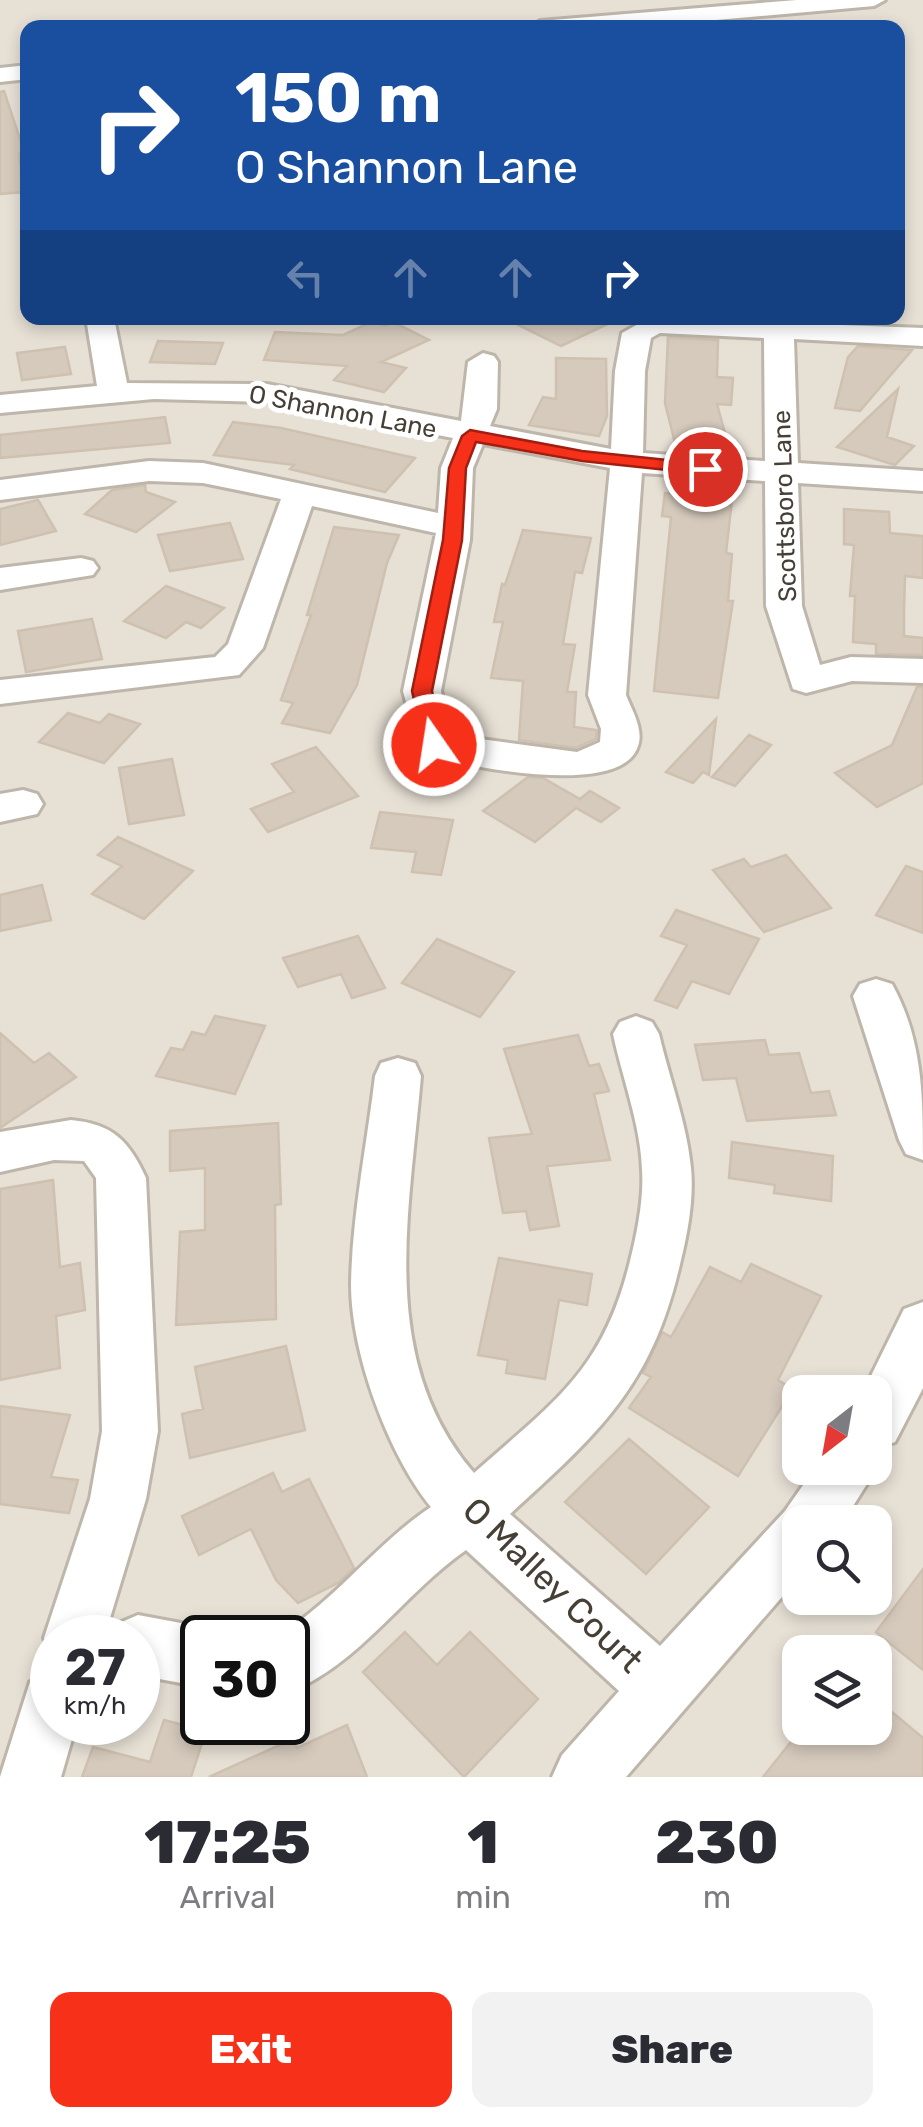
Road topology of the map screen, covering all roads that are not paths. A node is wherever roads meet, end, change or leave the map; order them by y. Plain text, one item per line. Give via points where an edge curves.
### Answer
1 (874, 0) edge
2 (635, 20) edge
3 (101, 325) edge
4 (778, 328) junction
5 (923, 337) edge
6 (483, 362) dead end
7 (114, 393) junction
8 (0, 404) edge
9 (470, 436) junction
10 (627, 462) junction
11 (783, 472) junction
12 (923, 480) edge
13 (0, 490) edge
14 (300, 493) junction
15 (454, 526) junction
16 (80, 568) dead end
17 (0, 579) edge
18 (923, 671) edge
19 (0, 692) edge
20 (876, 996) dead end
21 (636, 1034) dead end
22 (398, 1076) dead end
23 (923, 1140) edge
24 (0, 1152) edge
25 (923, 1325) edge
26 (892, 1393) edge
27 (472, 1512) junction
28 (782, 1553) edge
29 (90, 1615) edge
30 (310, 1650) edge
31 (662, 1689) junction
32 (39, 1745) edge
33 (29, 1777) edge
34 (584, 1777) edge

1 - 2 street
3 - 7 street
4 - 5 street
4 - 10 street via 654,325 637,332
4 - 11 street, Scottsboro Lane
6 - 9 street via 480,409
7 - 8 street, O Shannon Lane
7 - 9 street, O Shannon Lane via 267,392
9 - 10 street, O Shannon Lane
9 - 15 street via 457,468
10 - 11 street, O Shannon Lane
10 - 15 street via 607,695 619,746 596,764 434,745 422,691
11 - 12 street, O Shannon Lane
11 - 18 street, Scottsboro Lane via 784,606 806,681 850,670
13 - 14 street via 149,471 203,473
14 - 15 street
14 - 19 street via 245,648 226,667
16 - 17 street
20 - 23 street
21 - 27 street via 667,1169 660,1242 642,1314 618,1365 582,1412
22 - 27 street, O Malley Court via 378,1286 394,1378 430,1462
24 - 29 street via 59,1140 96,1142 116,1160 121,1178 130,1431
25 - 26 street
27 - 30 street via 420,1547
27 - 31 street, O Malley Court
28 - 31 street
31 - 34 street
32 - 33 street

